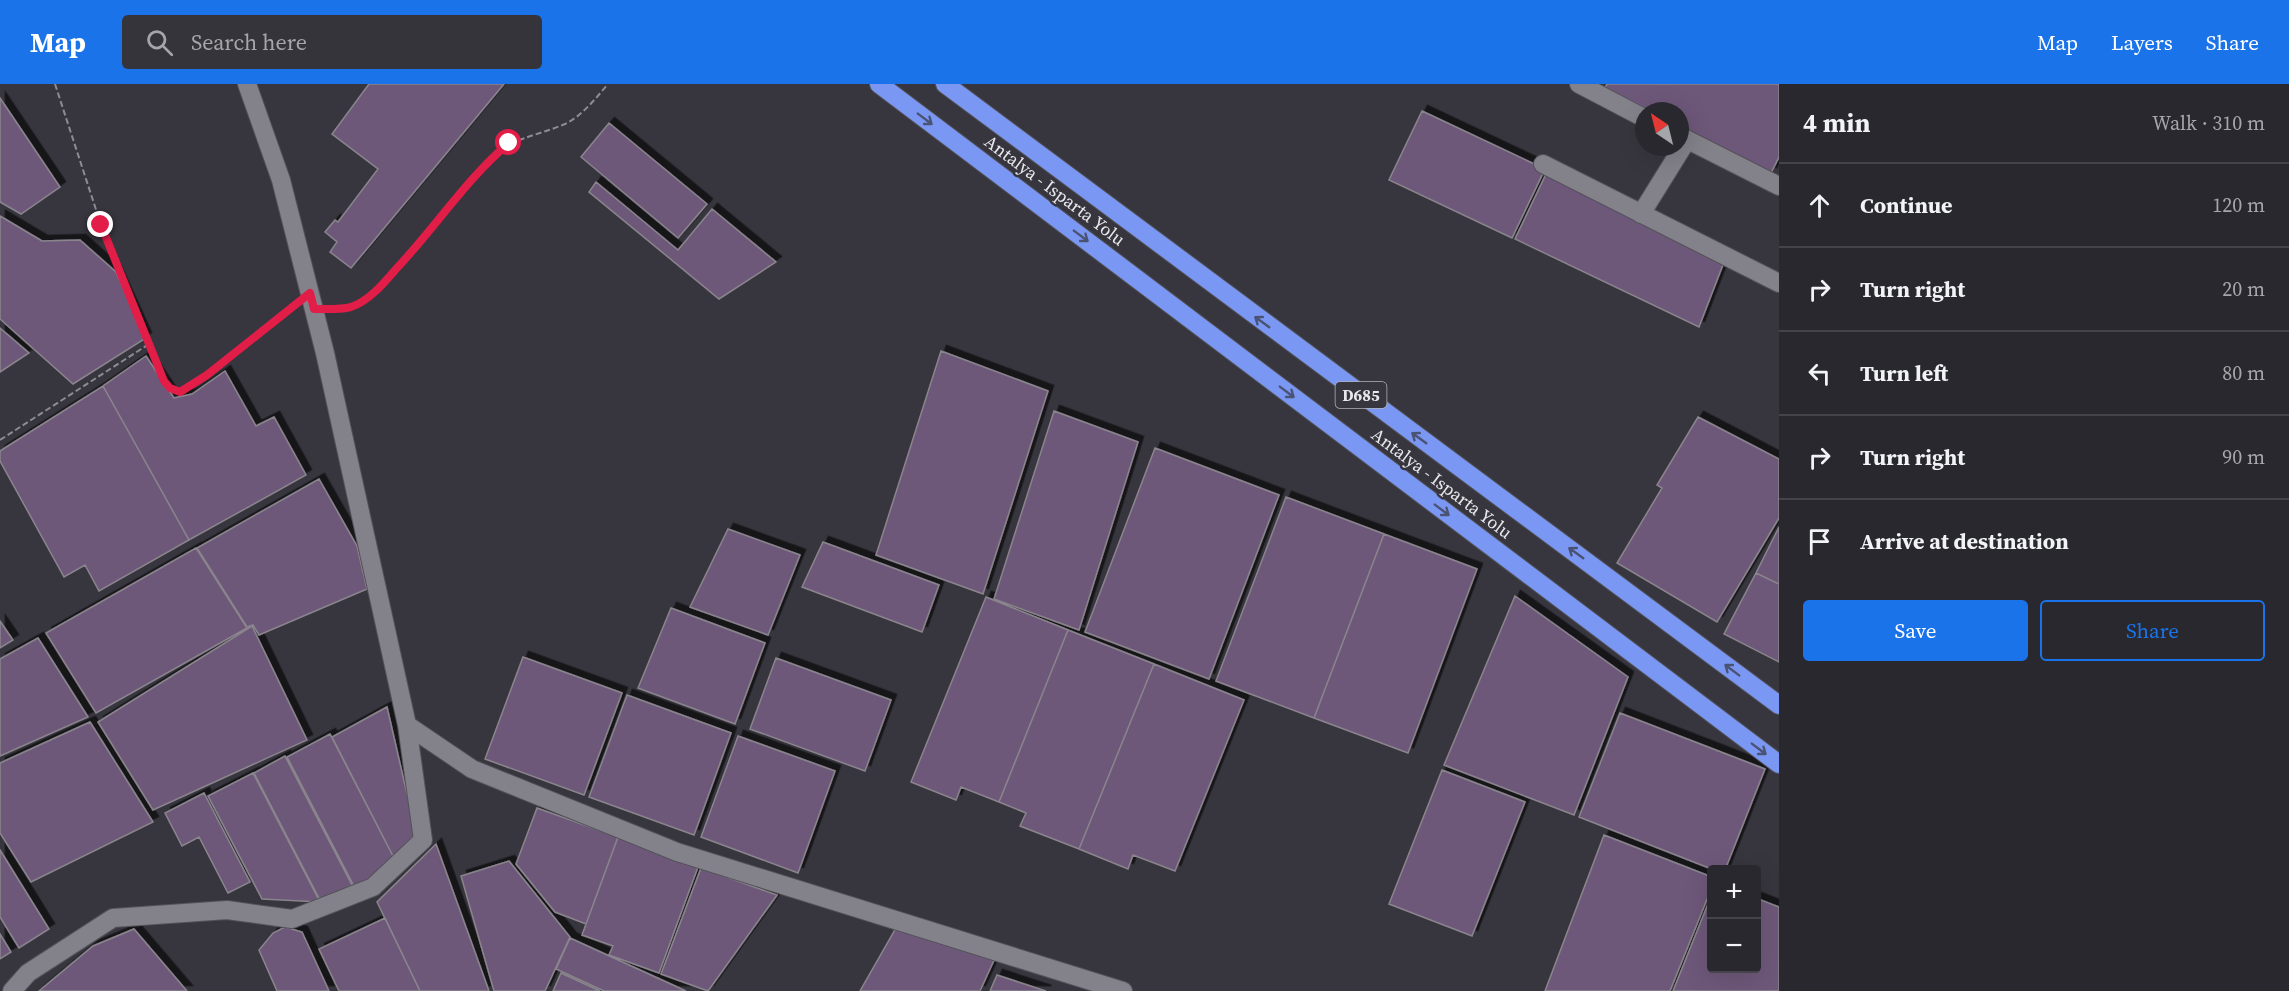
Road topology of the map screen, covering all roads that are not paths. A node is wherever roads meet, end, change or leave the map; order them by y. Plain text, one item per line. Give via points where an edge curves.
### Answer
1 (247, 84) edge
2 (879, 84) edge
3 (945, 84) edge
4 (1579, 84) edge
5 (1635, 113) edge
6 (1689, 141) edge
7 (1674, 156) edge
8 (1543, 164) dead end
9 (1779, 186) edge
10 (1641, 214) junction
11 (1779, 284) edge
12 (1779, 705) edge
13 (407, 725) junction
14 (1779, 764) edge
15 (12, 991) edge
16 (1123, 991) edge

1 - 13 street via 281,180 312,301
2 -> 14 highway, Antalya - Isparta Yolu / D685
12 -> 3 highway, Antalya - Isparta Yolu / D685
4 - 5 street
6 - 9 street
7 - 10 street
8 - 10 street
10 - 11 street
13 - 15 street via 423,840 373,887 292,919 227,910 113,918 28,973
13 - 16 street via 472,769 677,852

